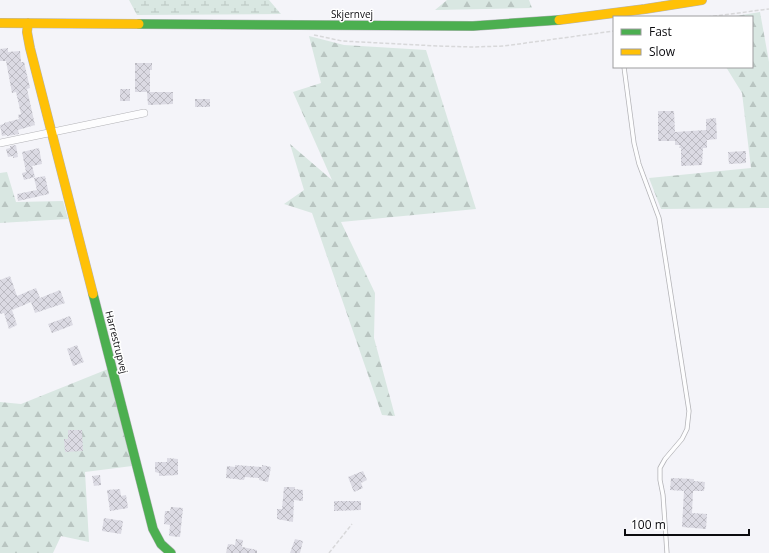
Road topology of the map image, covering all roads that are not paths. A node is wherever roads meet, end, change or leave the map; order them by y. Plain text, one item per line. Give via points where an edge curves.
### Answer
1 (702, 0) edge
2 (613, 16) edge
3 (616, 16) edge
4 (0, 23) edge
5 (28, 23) junction
6 (624, 68) edge
7 (144, 113) dead end
8 (52, 132) junction
9 (0, 143) edge
10 (171, 553) edge
11 (667, 553) edge

1 - 3 main road, Skjernvej
2 - 5 main road, Skjernvej via 473,26
4 - 5 main road, Skjernvej
5 - 8 main road, Harrestrupvej via 30,48
6 - 11 lane via 638,164 659,218 689,411 687,429 682,439 660,468
7 - 8 street
8 - 9 street
8 - 10 main road, Harrestrupvej via 152,529 161,544

